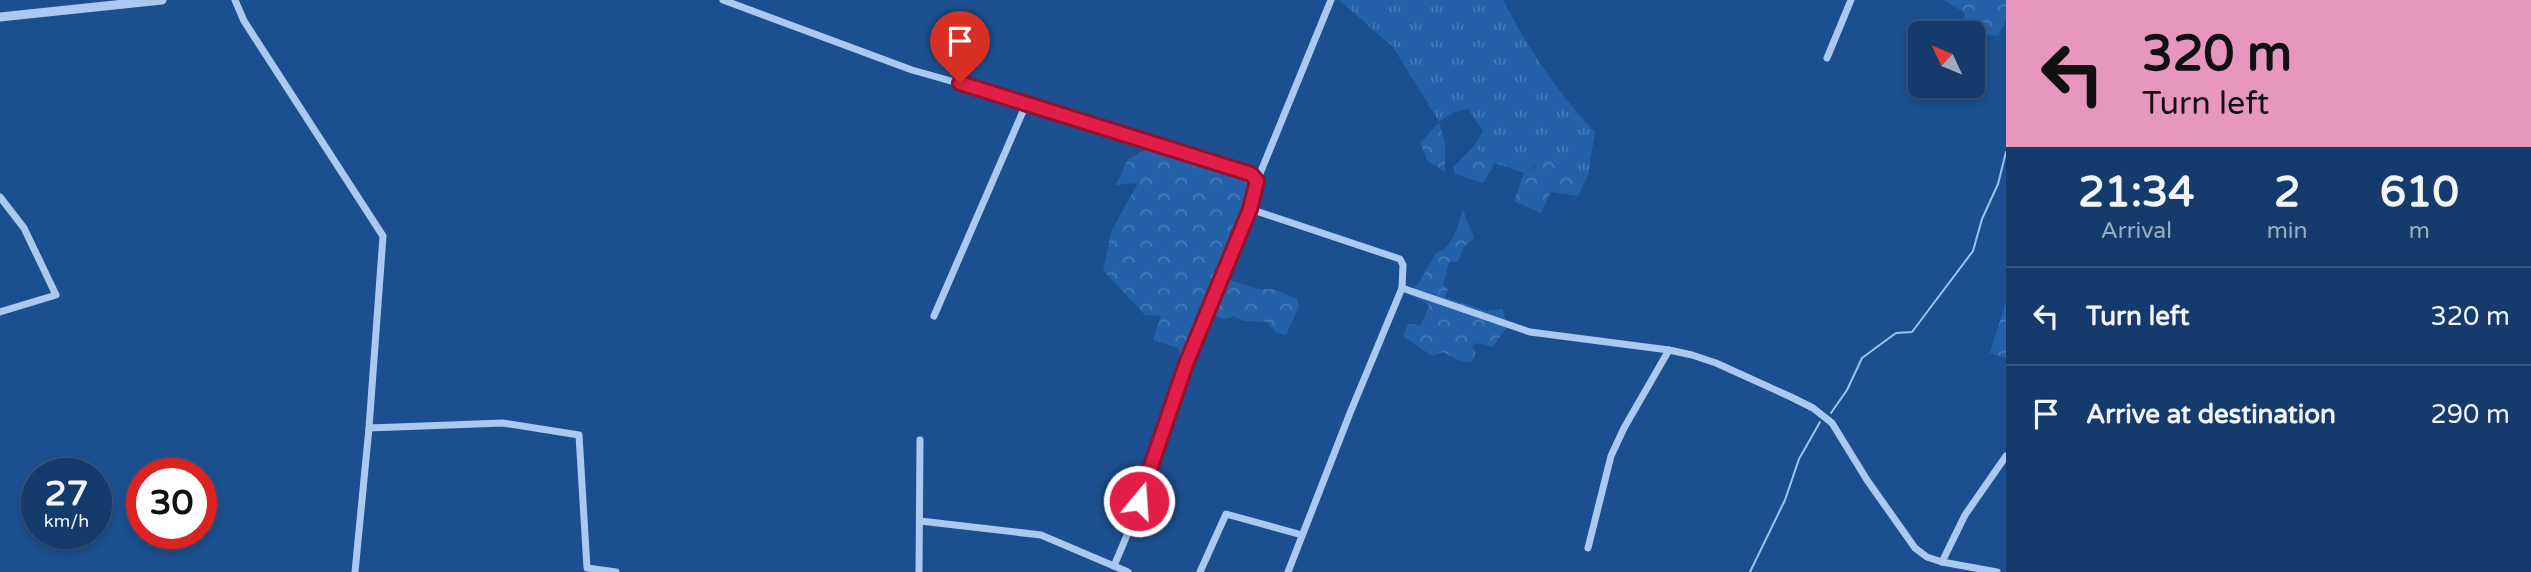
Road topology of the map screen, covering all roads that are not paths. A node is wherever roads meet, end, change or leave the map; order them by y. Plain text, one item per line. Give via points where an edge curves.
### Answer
1 (162, 0) edge
2 (235, 0) edge
3 (723, 0) edge
4 (1331, 0) edge
5 (1851, 0) edge
6 (0, 17) edge
7 (1828, 58) dead end
8 (1027, 102) junction
9 (1257, 181) junction
10 (0, 197) edge
11 (1250, 209) junction
12 (1402, 288) junction
13 (0, 312) edge
14 (934, 316) dead end
15 (1669, 350) junction
16 (369, 428) junction
17 (920, 440) dead end
18 (2006, 456) edge
19 (920, 521) junction
20 (1302, 535) junction
21 (1588, 548) dead end
22 (1942, 562) junction
23 (1114, 566) junction
24 (355, 572) edge
25 (616, 572) edge
26 (919, 572) edge
27 (1128, 572) edge
28 (1200, 572) edge
29 (1288, 572) edge
30 (1997, 572) edge

1 - 6 street
2 - 16 street via 244,21 383,236
3 - 8 street via 912,70
4 - 9 street
5 - 7 street
8 - 9 street via 1251,174
8 - 14 street
9 - 11 street
10 - 13 street via 24,228 56,295
11 - 12 street via 1400,259
11 - 23 street via 1186,364
12 - 15 street via 1530,332
12 - 20 street
15 - 21 street via 1611,456
15 - 22 street via 1716,363 1824,415 1915,548
16 - 24 street
16 - 25 street via 503,423 579,435 587,568
17 - 19 street
18 - 22 street via 1965,514
19 - 23 street via 1041,535
19 - 26 street
20 - 28 street via 1226,514
20 - 29 street
22 - 30 street
23 - 27 street

